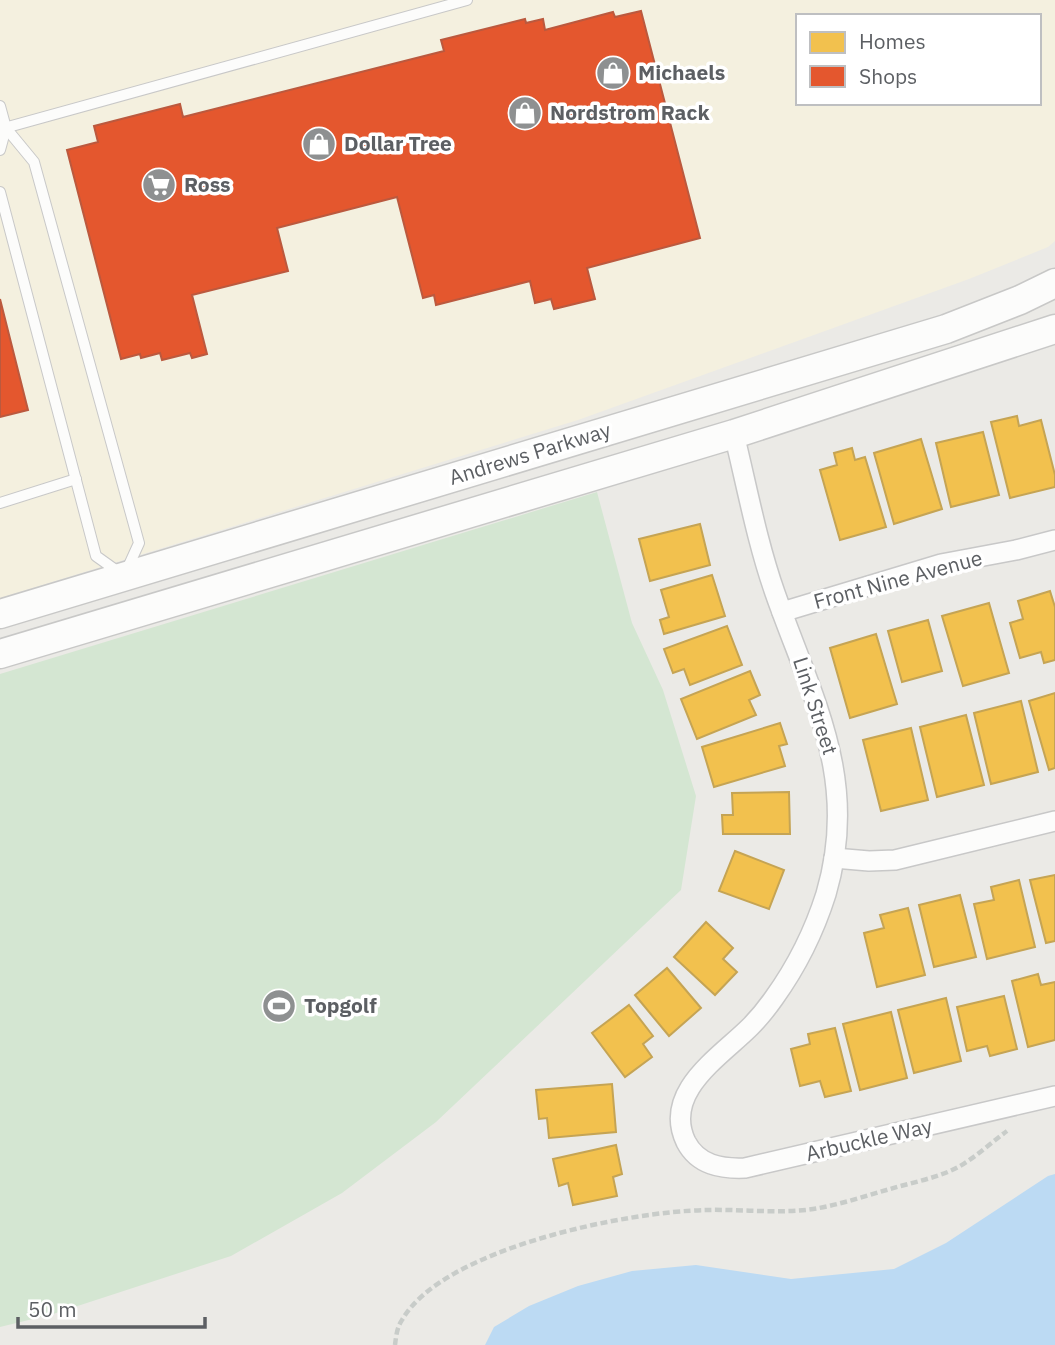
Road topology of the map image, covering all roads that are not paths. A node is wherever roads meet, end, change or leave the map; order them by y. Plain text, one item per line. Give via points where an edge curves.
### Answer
1 (467, 0) edge
2 (0, 106) edge
3 (3, 129) edge
4 (0, 150) edge
5 (0, 192) edge
6 (1055, 283) edge
7 (1055, 329) edge
8 (734, 434) junction
9 (76, 479) junction
10 (0, 503) edge
11 (1055, 540) edge
12 (124, 576) junction
13 (782, 612) junction
14 (0, 614) edge
15 (133, 615) junction
16 (0, 654) edge
17 (1055, 821) edge
18 (835, 858) junction
19 (1055, 1096) edge
20 (688, 1146) joint

1 - 3 lane
2 - 3 lane
3 - 4 lane
3 - 12 lane via 34,162 139,542
5 - 9 lane
6 - 12 street, Andrews Parkway via 946,329
7 - 8 street, Andrews Parkway
8 - 13 street, Link Street
8 - 15 street, Andrews Parkway
9 - 10 lane
9 - 12 lane via 96,556
11 - 13 street, Front Nine Avenue via 941,564
12 - 14 street, Andrews Parkway
12 - 15 street
13 - 18 street, Link Street via 831,752 838,795
15 - 16 street, Andrews Parkway
17 - 18 street via 895,860
18 - 20 street, Link Street via 818,916 789,975 764,1012 691,1086 680,1113
19 - 20 street, Arbuckle Way via 745,1168 713,1166

